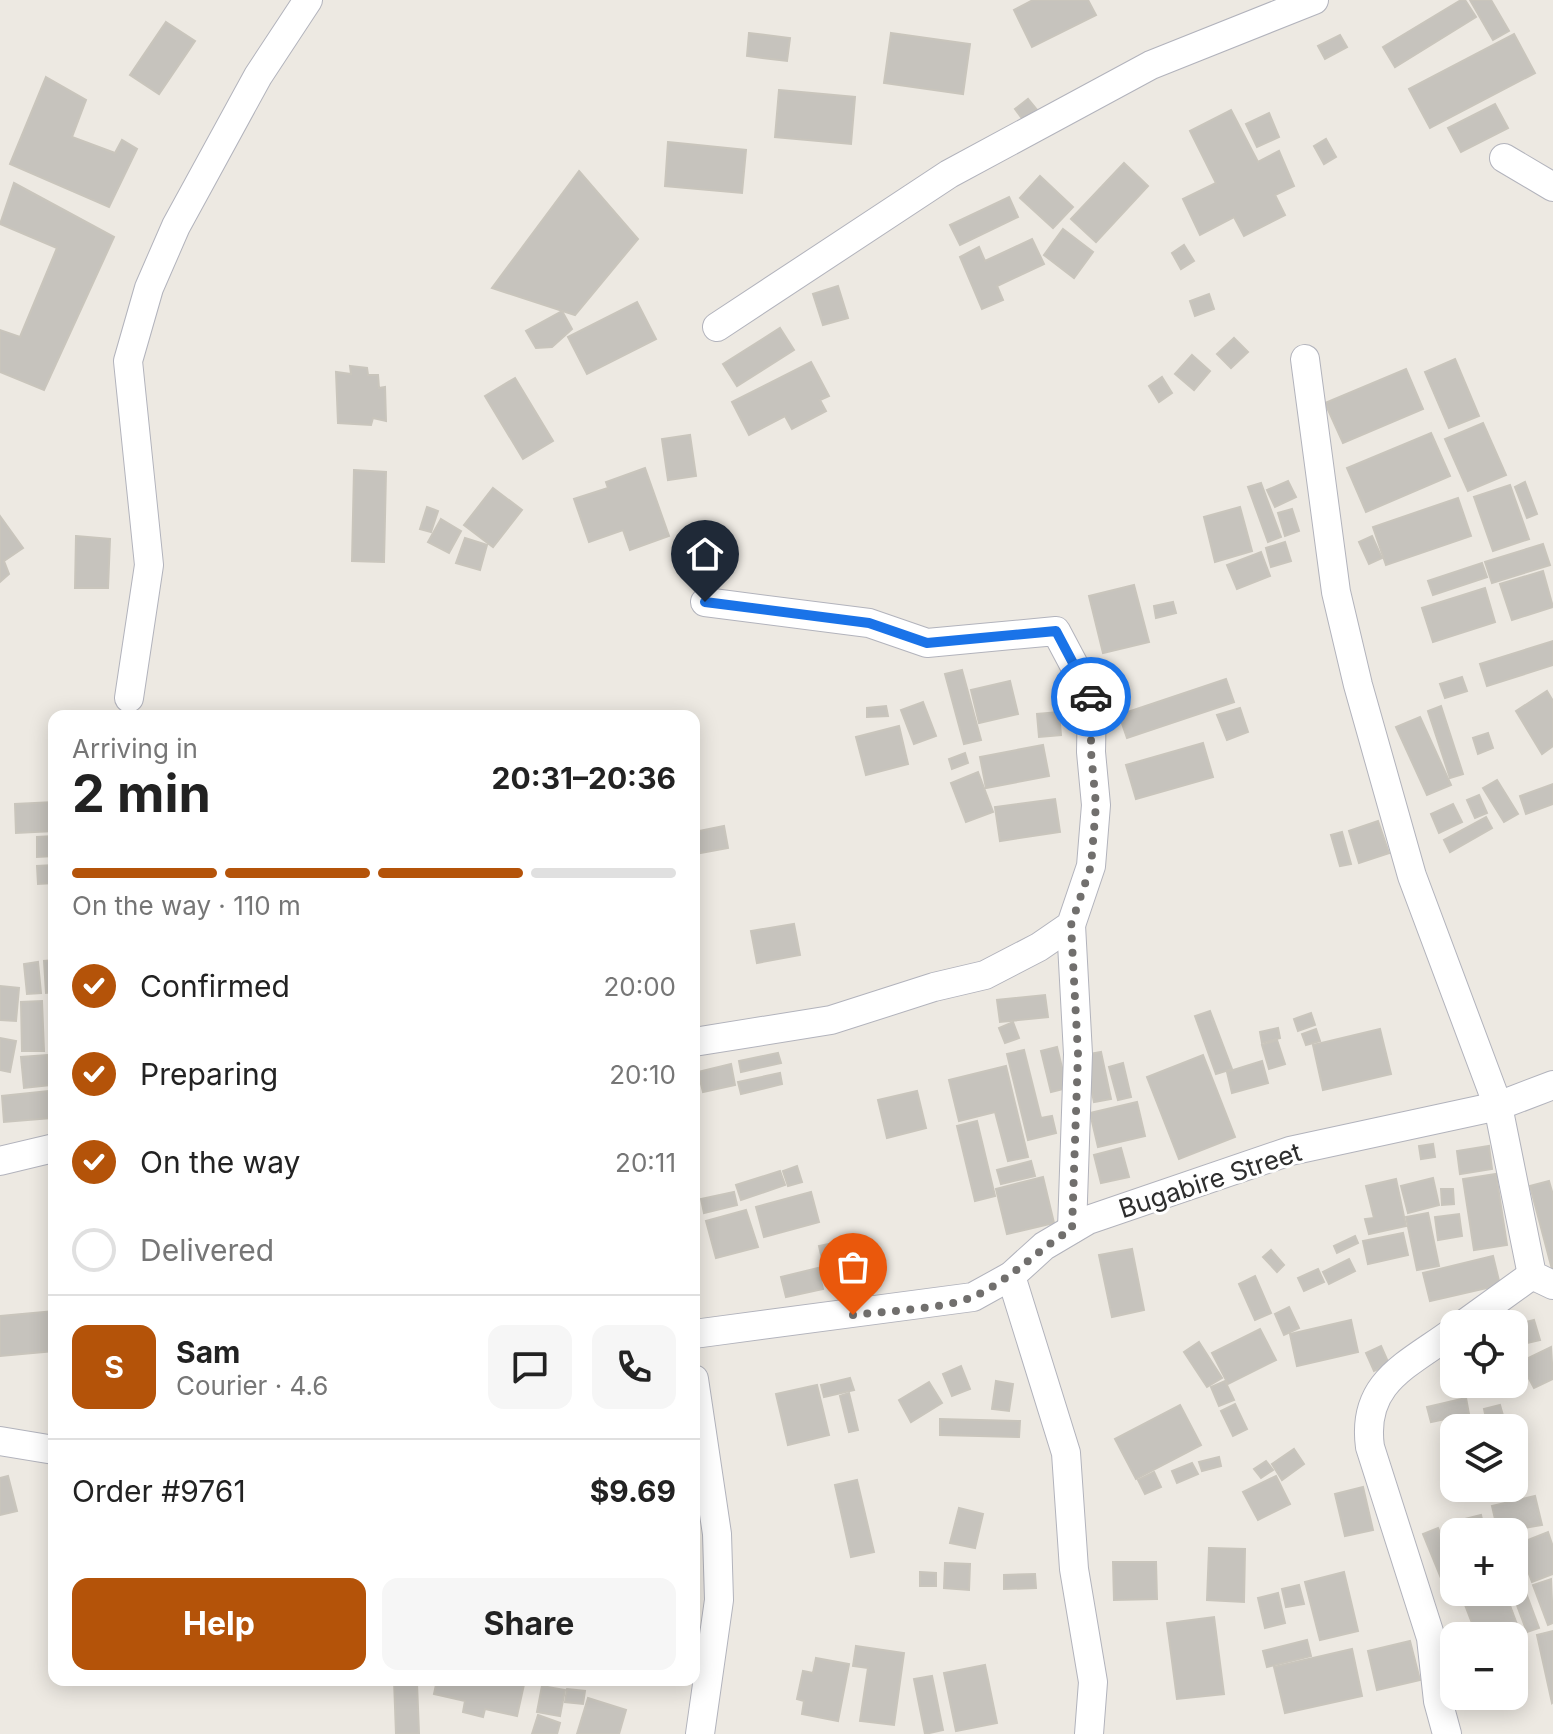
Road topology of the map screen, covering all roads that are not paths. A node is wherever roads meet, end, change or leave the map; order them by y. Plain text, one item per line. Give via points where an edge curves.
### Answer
1 (308, 0) edge
2 (1314, 0) edge
3 (1504, 158) dead end
4 (1553, 187) edge
5 (717, 327) dead end
6 (1305, 359) dead end
7 (705, 602) dead end
8 (129, 698) dead end
9 (1071, 925) junction
10 (700, 1041) edge
11 (1553, 1085) edge
12 (1498, 1106) junction
13 (48, 1149) edge
14 (0, 1161) edge
15 (1072, 1229) junction
16 (1011, 1276) junction
17 (1542, 1280) edge
18 (1489, 1310) edge
19 (700, 1333) edge
20 (1440, 1341) edge
21 (700, 1420) edge
22 (0, 1441) edge
23 (48, 1449) edge
24 (700, 1734) edge
25 (1089, 1734) edge
26 (1447, 1734) edge

1 - 8 street via 258,76 176,226 149,288 128,361 149,565
2 - 5 street via 1151,65 949,174
3 - 4 street
6 - 12 street via 1336,592 1358,685 1412,876
7 - 9 street via 869,623 927,643 1056,631 1092,699 1096,805 1091,866
9 - 10 street via 985,975 831,1020
9 - 15 street via 1078,1054
11 - 12 street, Bugabire Street
12 - 15 street, Bugabire Street via 1290,1151
12 - 17 street
13 - 14 street
15 - 16 street, Bugabire Street
16 - 19 street, Bugabire Street via 973,1297
16 - 25 street via 1066,1453 1074,1569 1093,1682
17 - 18 street
20 - 26 street via 1389,1379 1374,1399 1367,1422 1370,1447 1431,1638
21 - 24 street via 717,1534 719,1600
22 - 23 street

